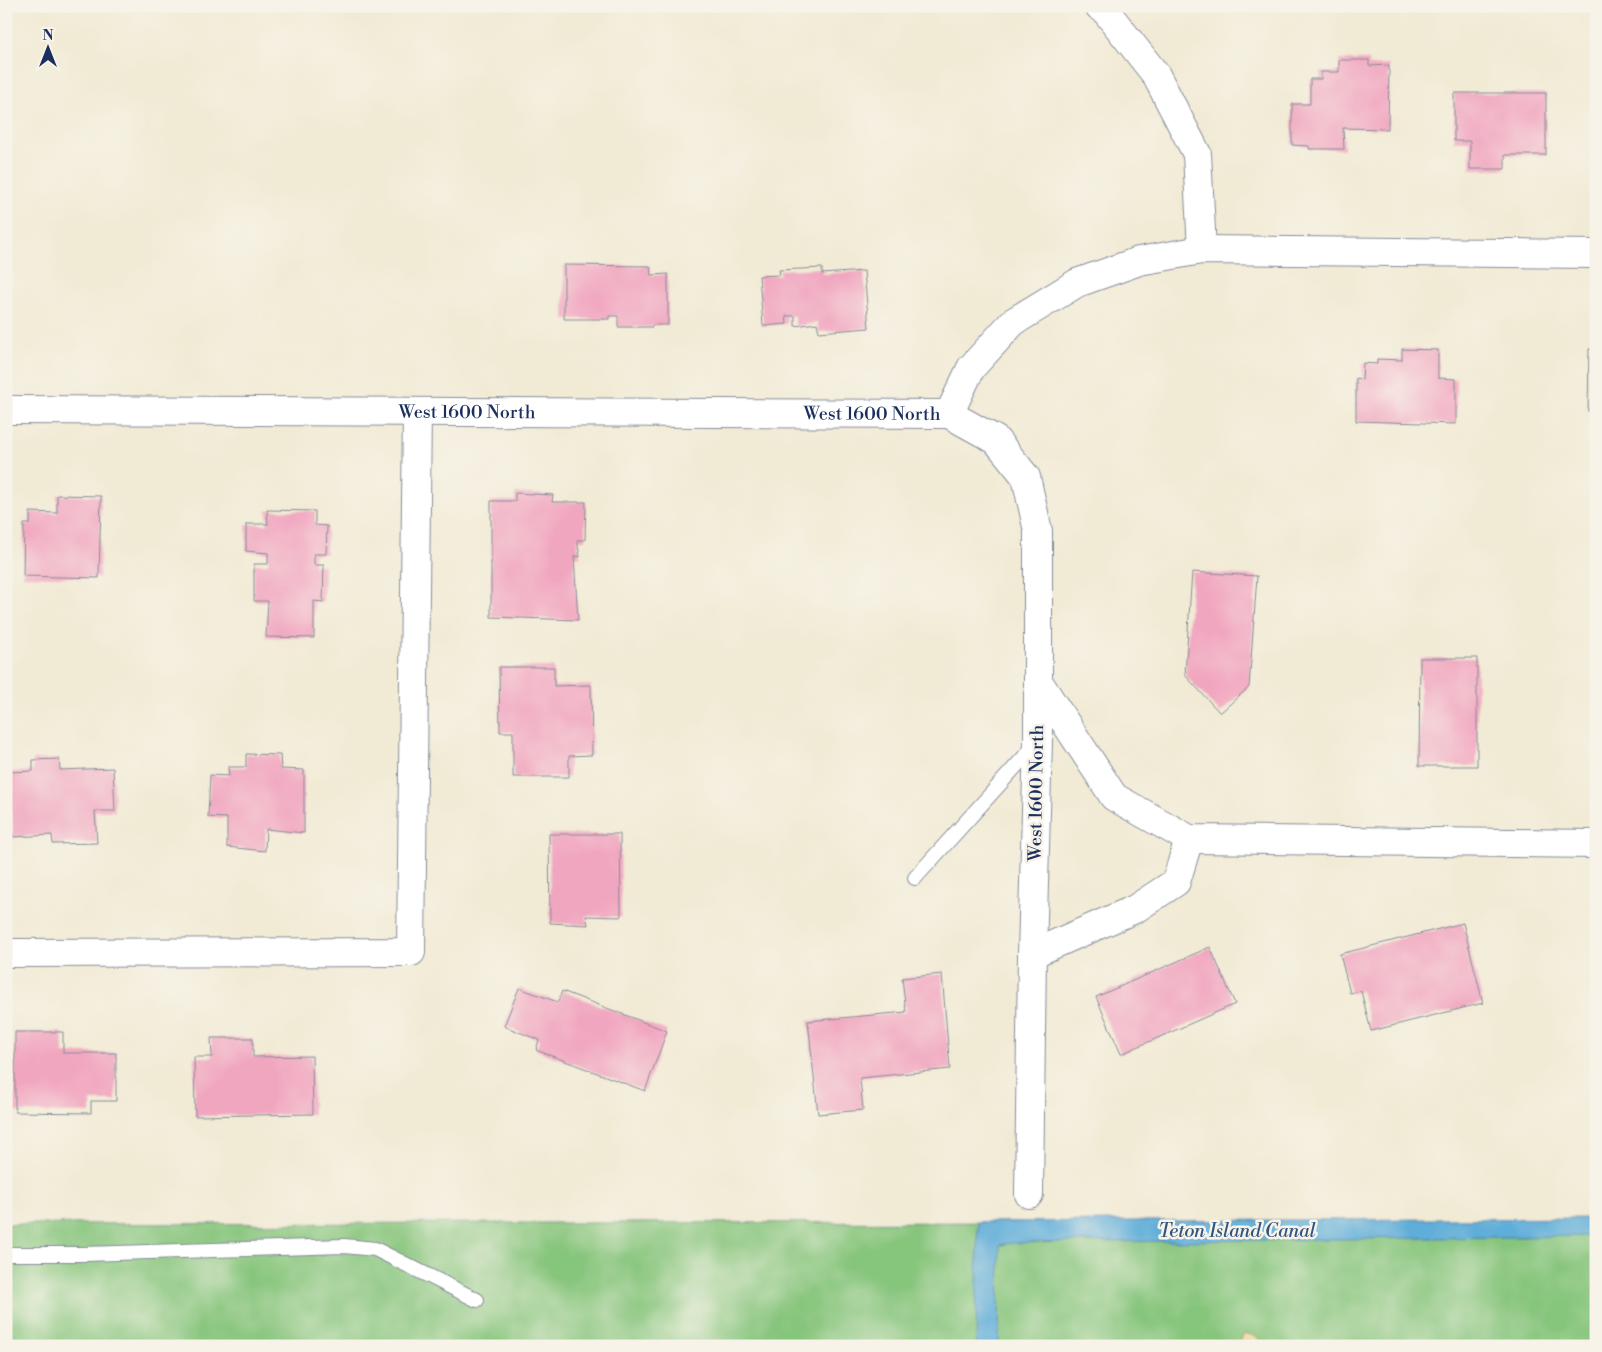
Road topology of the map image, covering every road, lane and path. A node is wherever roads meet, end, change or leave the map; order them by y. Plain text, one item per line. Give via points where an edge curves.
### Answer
1 (1099, 6) edge
2 (1202, 250) junction
3 (1596, 254) edge
4 (6, 410) edge
5 (417, 412) junction
6 (949, 414) junction
7 (1038, 681) junction
8 (1038, 741) junction
9 (1189, 839) junction
10 (1596, 844) edge
11 (915, 878) dead end
12 (6, 953) edge
13 (1032, 954) junction
14 (1028, 1194) dead end
15 (6, 1254) edge
16 (477, 1300) dead end

1 - 2 street via 1156,75 1196,154
2 - 3 street
2 - 6 street via 1139,261 1077,283 1013,322 971,368
4 - 5 street, West 1600 North
5 - 6 street, West 1600 North
5 - 12 street via 411,952
6 - 7 street, West 1600 North via 996,440 1026,477 1038,531
7 - 8 street, West 1600 North
7 - 9 street via 1114,797
8 - 11 lane
8 - 13 street, West 1600 North
9 - 10 street
9 - 13 street via 1176,882 1135,910
13 - 14 street, West 1600 North
15 - 16 lane via 344,1246 376,1249

